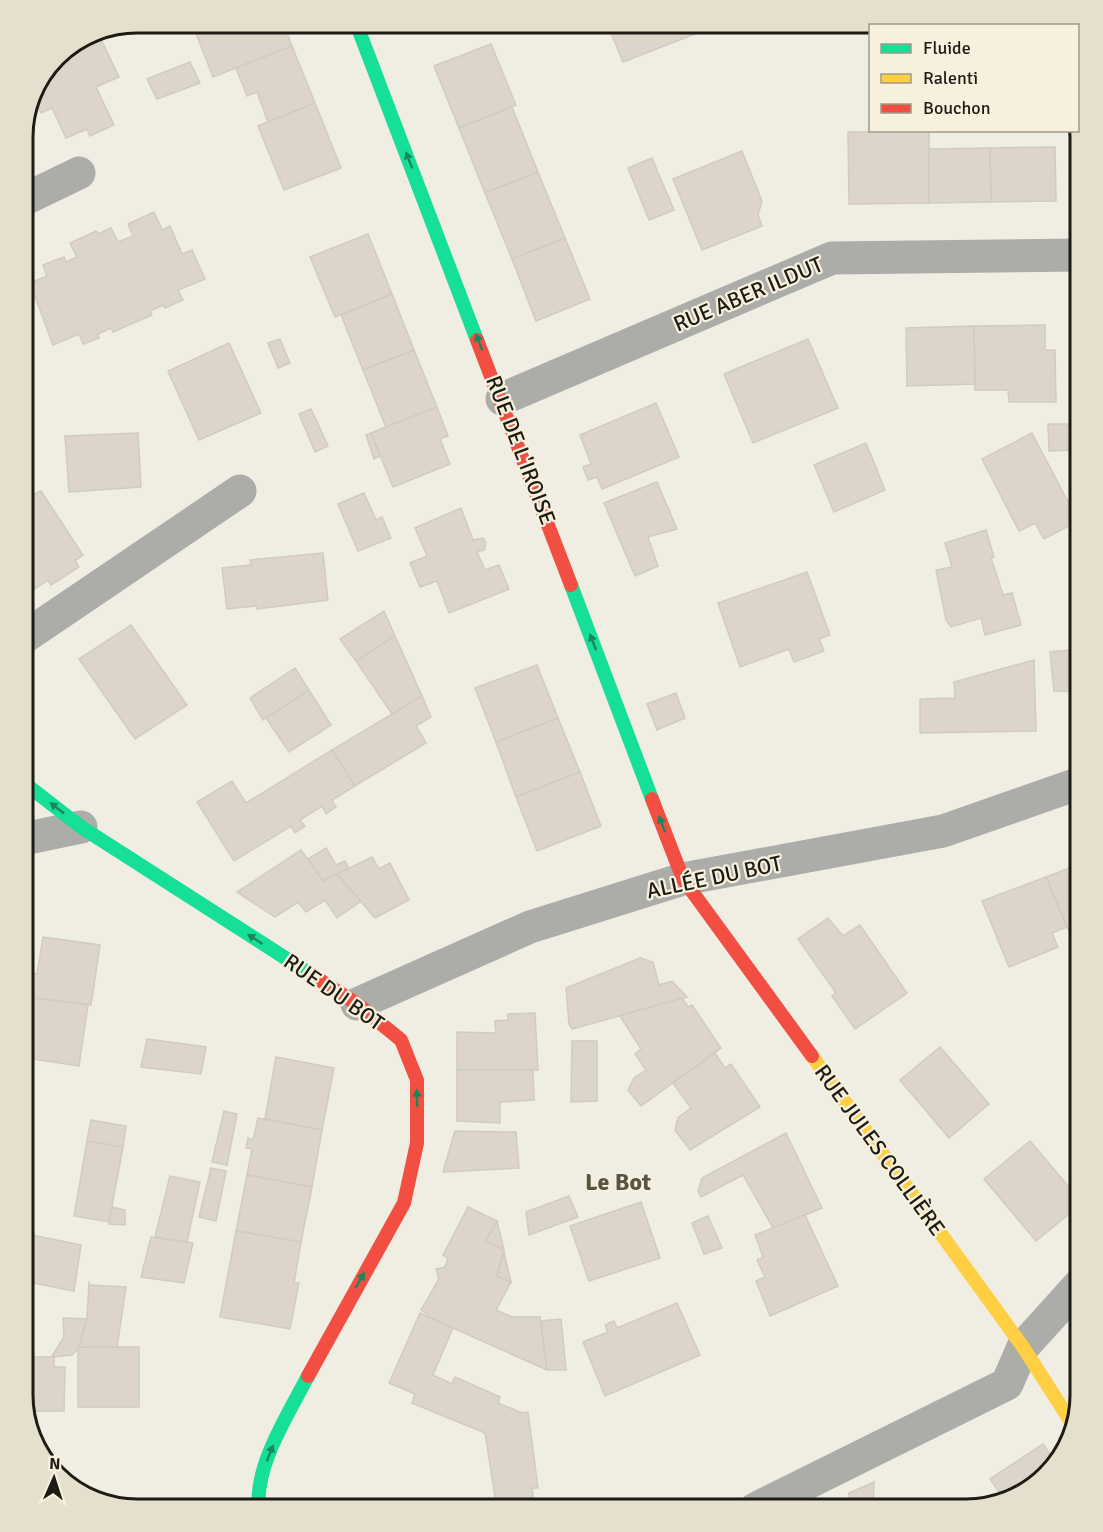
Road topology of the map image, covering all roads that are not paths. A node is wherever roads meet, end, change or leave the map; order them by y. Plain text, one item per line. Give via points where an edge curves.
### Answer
1 (365, 33) edge
2 (79, 173) dead end
3 (33, 195) edge
4 (1070, 255) edge
5 (501, 399) junction
6 (240, 491) dead end
7 (33, 631) edge
8 (1070, 787) edge
9 (33, 790) edge
10 (81, 827) junction
11 (33, 837) edge
12 (683, 879) junction
13 (357, 1004) junction
14 (1070, 1295) edge
15 (1023, 1347) junction
16 (1067, 1416) edge
17 (258, 1499) edge
18 (775, 1499) edge

5 -> 1 street, RUE DE L'IROISE
2 - 3 street
4 - 5 street, RUE ABER ILDUT via 832,258
12 -> 5 street, RUE DE L'IROISE
6 - 7 street
8 - 12 street, ALLÉE DU BOT via 943,831
10 -> 9 street, RUE DU BOT
10 - 11 street
13 -> 10 street, RUE DU BOT
12 - 13 street, ALLÉE DU BOT via 530,927
12 - 15 street, RUE JULES COLLIÈRE
17 -> 13 street, RUE DU BOT via 268,1455 318,1355 404,1203 417,1143 417,1080 401,1040
14 - 15 street
15 - 16 street, RUE JULES COLLIÈRE
15 - 18 street via 1007,1384

